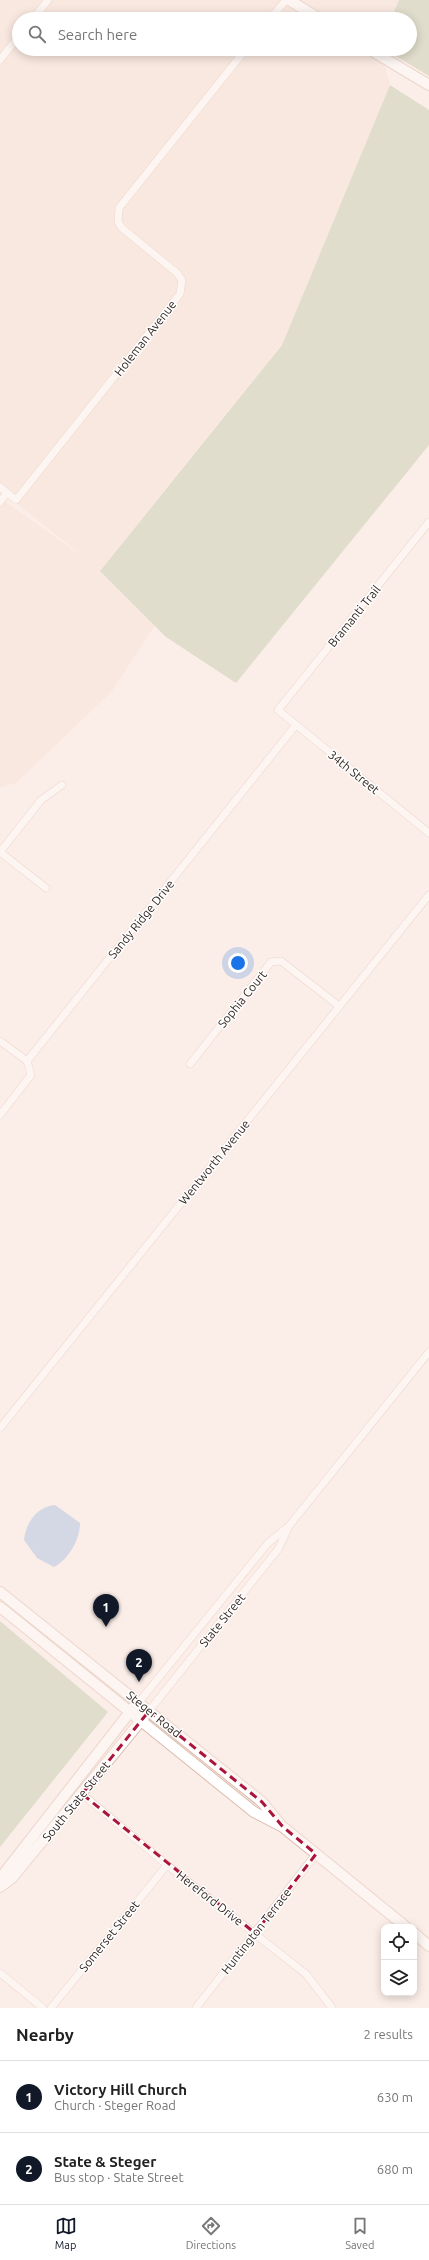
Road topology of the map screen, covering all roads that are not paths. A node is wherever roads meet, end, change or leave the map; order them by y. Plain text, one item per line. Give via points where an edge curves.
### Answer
1 (48, 0) edge
2 (287, 0) edge
3 (39, 12) edge
4 (276, 12) edge
5 (308, 12) edge
6 (12, 45) edge
7 (240, 56) edge
8 (381, 56) edge
9 (0, 60) edge
10 (429, 85) edge
11 (0, 487) edge
12 (7, 493) junction
13 (0, 502) edge
14 (429, 522) edge
15 (278, 710) joint
16 (296, 725) junction
17 (62, 785) dead end
18 (429, 833) edge
19 (0, 852) edge
20 (46, 888) dead end
21 (429, 895) edge
22 (339, 1006) junction
23 (0, 1041) edge
24 (27, 1061) junction
25 (190, 1064) dead end
26 (0, 1115) edge
27 (429, 1352) edge
28 (0, 1428) edge
29 (289, 1526) junction
30 (0, 1592) edge
31 (0, 1607) edge
32 (138, 1702) junction
33 (149, 1711) junction
34 (129, 1713) junction
35 (141, 1722) junction
36 (82, 1794) junction
37 (283, 1827) junction
38 (316, 1854) junction
39 (167, 1865) junction
40 (0, 1882) edge
41 (0, 1887) edge
42 (402, 1924) edge
43 (255, 1933) junction
44 (417, 1936) edge
45 (429, 1946) edge
46 (0, 1973) edge
47 (43, 2008) edge
48 (51, 2008) edge
49 (196, 2008) edge
50 (332, 2008) edge

1 - 3 street
2 - 4 street
2 - 5 street
6 - 9 street
7 - 12 street, Holeman Avenue via 119,208 118,222 122,228 177,273 182,280 180,294 16,500
8 - 10 street
11 - 12 street
12 - 13 street
14 - 15 street, Bramanti Trail
15 - 16 street, 34th Street
16 - 18 street, 34th Street
16 - 24 street, Sandy Ridge Drive
17 - 19 street via 41,800
19 - 20 street
21 - 22 street, Wentworth Avenue
22 - 25 street, Sophia Court via 281,961 271,962
22 - 28 street, Wentworth Avenue
23 - 24 street
24 - 26 street via 31,1075
27 - 29 street, State Street
29 - 32 street, State Street via 268,1543
29 - 33 street, State Street via 279,1548
30 - 32 street, Steger Road
31 - 34 street, Steger Road
32 - 33 street, Steger Road
32 - 34 street, South State Street
33 - 35 street, South State Street
33 - 37 street, Steger Road via 262,1802
34 - 35 street, Steger Road
34 - 40 street, South State Street via 5,1872
35 - 36 street, South State Street
35 - 37 street, Steger Road via 254,1812
36 - 39 street, Hereford Drive
36 - 41 street, South State Street via 12,1878
37 - 38 street, Steger Road
38 - 42 street, Steger Road
38 - 43 street, Huntington Terrace
39 - 43 street, Hereford Drive
39 - 48 street, Somerset Street
43 - 49 street, Huntington Terrace
43 - 50 street, Hereford Drive via 306,1974
44 - 45 street
46 - 47 street

